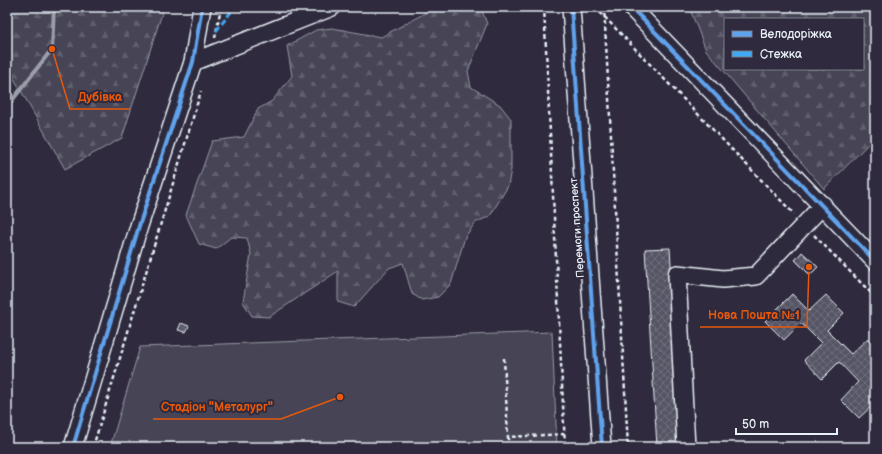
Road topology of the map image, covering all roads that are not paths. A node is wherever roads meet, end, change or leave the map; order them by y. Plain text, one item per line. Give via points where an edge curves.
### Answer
1 (202, 7) edge
2 (332, 7) edge
3 (571, 7) edge
4 (631, 7) edge
5 (193, 62) junction
6 (823, 206) junction
7 (875, 261) edge
8 (73, 447) edge
9 (602, 447) edge
10 (686, 447) edge

1 - 5 street
2 - 5 street
3 - 9 street, Перемоги проспект
4 - 6 street
5 - 8 street via 139,226
6 - 7 street
6 - 10 street via 756,276 723,279 677,274

